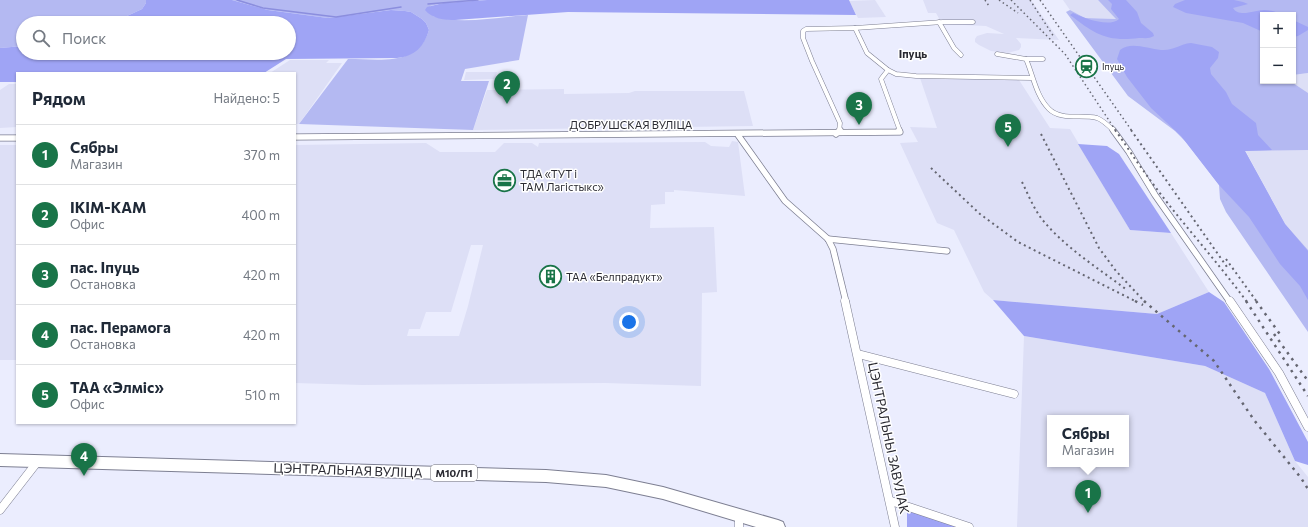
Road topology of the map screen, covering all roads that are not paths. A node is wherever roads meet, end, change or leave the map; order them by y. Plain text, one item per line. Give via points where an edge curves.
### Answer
1 (939, 22) junction
2 (973, 22) dead end
3 (855, 28) junction
4 (997, 54) dead end
5 (961, 55) dead end
6 (1026, 59) junction
7 (1043, 59) dead end
8 (888, 70) junction
9 (1032, 78) junction
10 (738, 134) junction
11 (836, 134) junction
12 (296, 137) edge
13 (0, 138) edge
14 (16, 138) edge
15 (828, 239) junction
16 (947, 251) dead end
17 (858, 354) junction
18 (1014, 394) dead end
19 (1308, 427) edge
20 (0, 460) edge
21 (38, 461) junction
22 (891, 501) junction
23 (0, 510) edge
24 (739, 521) edge
25 (778, 527) edge
26 (895, 527) edge
27 (969, 527) edge

1 - 2 street
1 - 3 street
1 - 5 street via 956,52
3 - 8 street via 867,53
3 - 11 street via 806,29 802,35 840,123 840,130
4 - 6 street
6 - 7 street
6 - 9 street via 1033,74
8 - 9 street via 909,76
8 - 11 street, ДОБРУШСКАЯ ВУЛІЦА via 881,79 900,132
9 - 19 street via 1045,104 1053,112 1098,118 1113,129 1154,194 1275,367
10 - 11 street, ДОБРУШСКАЯ ВУЛІЦА
10 - 12 street, ДОБРУШСКАЯ ВУЛІЦА
10 - 15 street, ЦЭНТРАЛЬНЫ ЗАВУЛАК via 786,201
13 - 14 street
15 - 16 street
15 - 17 street, ЦЭНТРАЛЬНЫ ЗАВУЛАК via 833,249
17 - 18 street, ЦЭНТРАЛЬНЫ ЗАВУЛАК
17 - 22 street, ЦЭНТРАЛЬНЫ ЗАВУЛАК
20 - 21 main road, ЦЭНТРАЛЬНАЯ ВУЛІЦА / М10/П1
21 - 23 street
21 - 24 main road, ЦЭНТРАЛЬНАЯ ВУЛІЦА / М10/П1 via 546,476 606,481 663,493
22 - 26 street, ЦЭНТРАЛЬНЫ ЗАВУЛАК
22 - 27 street
24 - 25 main road, М10/П1

